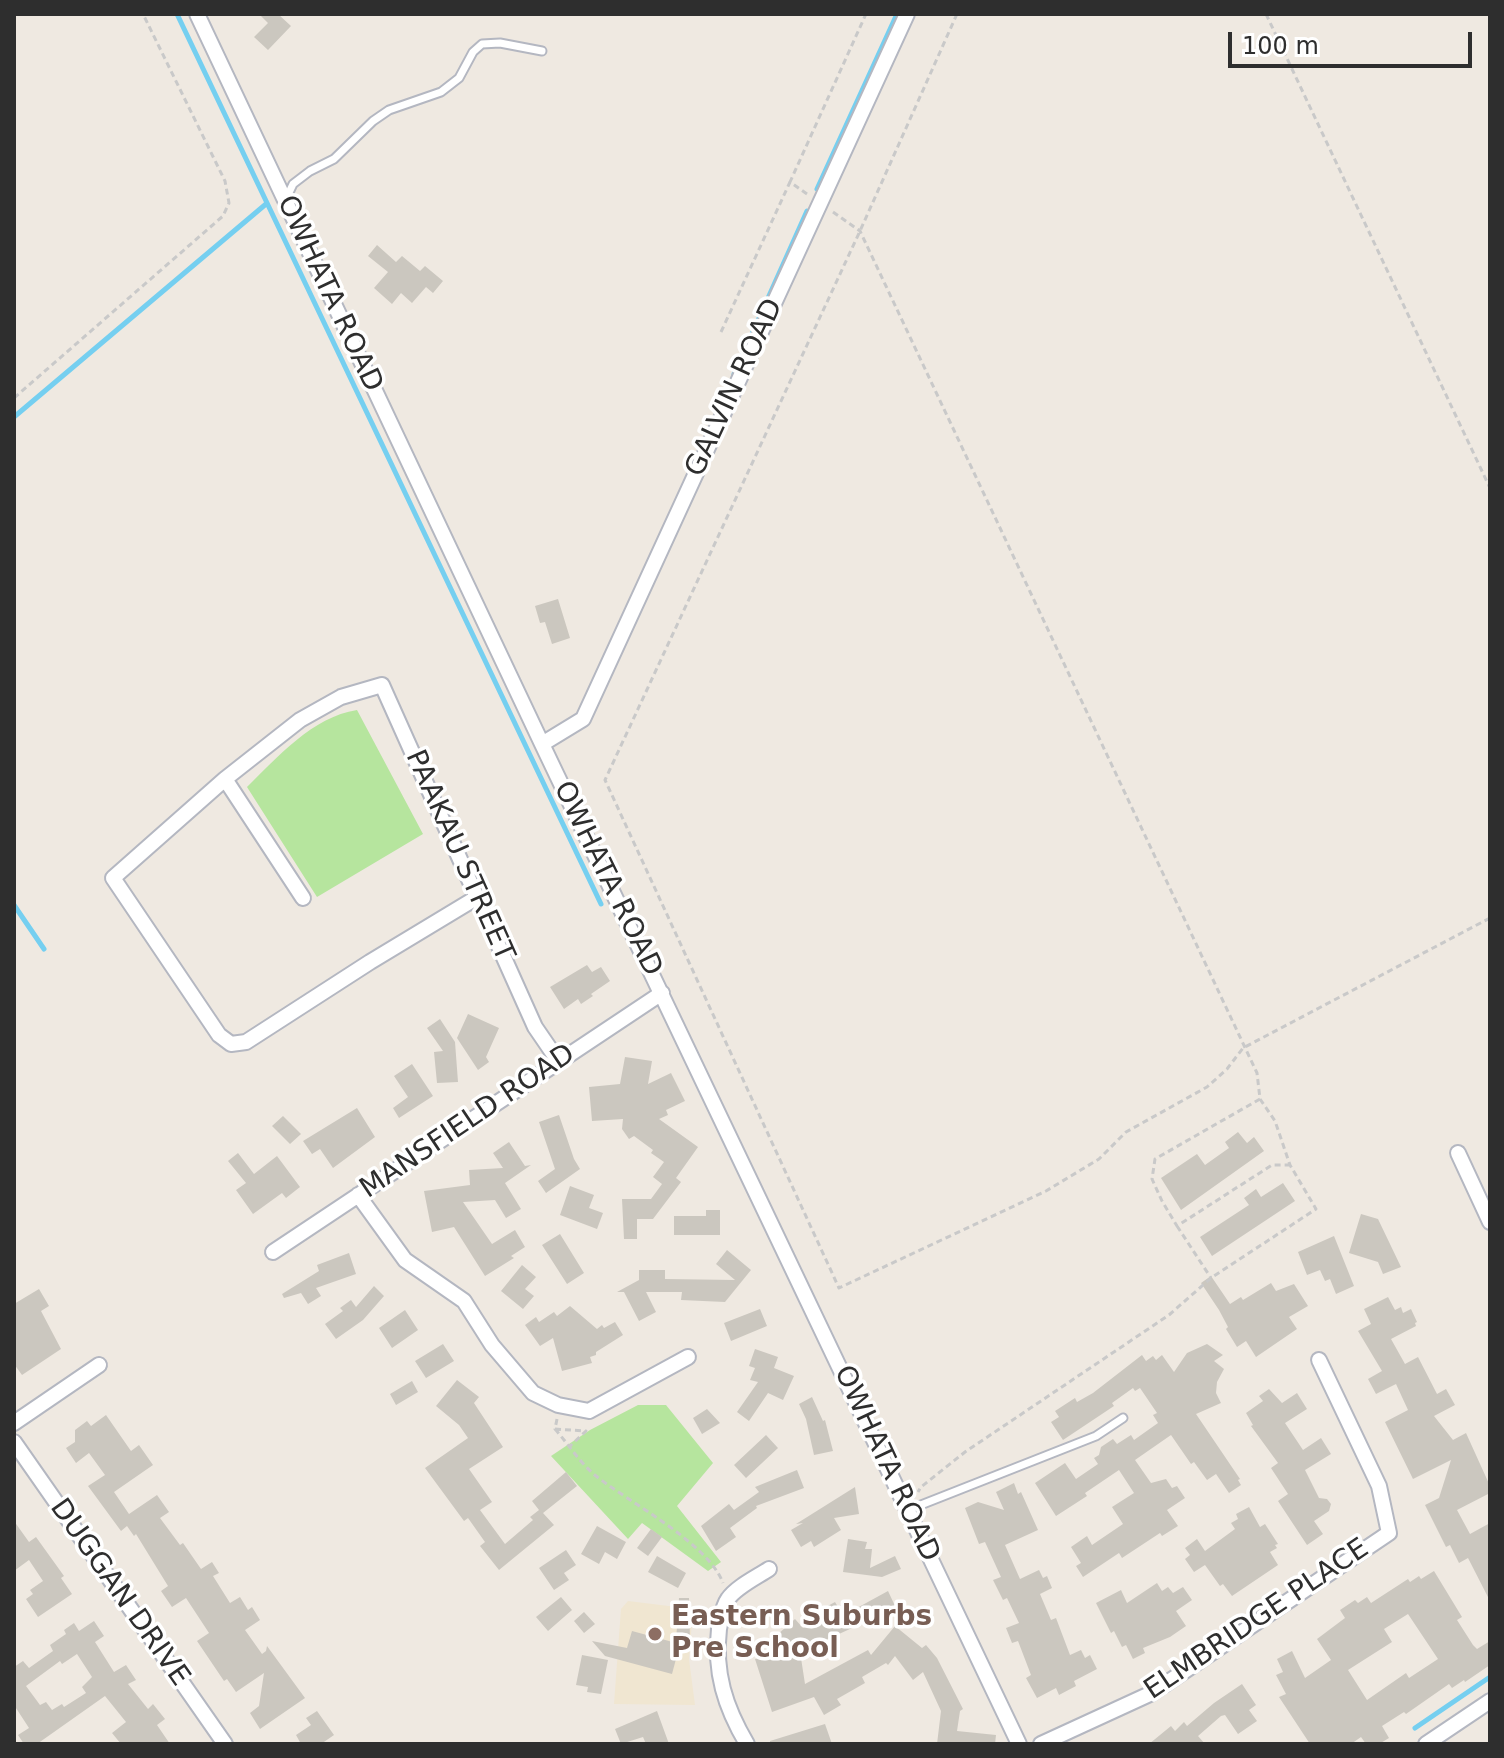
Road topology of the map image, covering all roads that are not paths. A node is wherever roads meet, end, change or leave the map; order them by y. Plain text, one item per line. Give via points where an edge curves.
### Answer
1 (197, 14) edge
2 (907, 14) edge
3 (542, 51) dead end
4 (285, 201) junction
5 (542, 744) junction
6 (225, 779) junction
7 (303, 898) dead end
8 (476, 898) junction
9 (662, 993) junction
10 (559, 1062) junction
11 (1458, 1153) dead end
12 (358, 1195) junction
13 (1490, 1222) edge
14 (273, 1252) dead end
15 (688, 1357) dead end
16 (1319, 1360) dead end
17 (99, 1365) dead end
18 (1123, 1418) dead end
19 (14, 1423) edge
20 (14, 1442) edge
21 (908, 1510) junction
22 (769, 1569) dead end
23 (1490, 1701) edge
24 (225, 1744) edge
25 (747, 1744) edge
26 (1019, 1744) edge
27 (1041, 1744) edge
28 (1426, 1744) edge

1 - 4 street, OWHATA ROAD
2 - 5 street, GALVIN ROAD via 583,719
3 - 4 lane via 482,44 459,78 441,92 381,116 334,159 293,184
4 - 5 street, OWHATA ROAD
5 - 9 street, OWHATA ROAD
6 - 7 street
6 - 8 street, PAAKAU STREET via 300,720 341,697 382,685
6 - 8 street via 113,878 219,1035 231,1044 246,1042
8 - 10 street, PAAKAU STREET via 535,1027
9 - 10 street, MANSFIELD ROAD
9 - 21 street, OWHATA ROAD
10 - 12 street, MANSFIELD ROAD
11 - 13 street
12 - 14 street, MANSFIELD ROAD
12 - 15 street via 405,1260 464,1301 533,1393 589,1411
16 - 27 street, ELMBRIDGE PLACE via 1379,1486 1389,1533 1152,1693
17 - 19 street
18 - 21 lane via 1096,1436
20 - 24 street, DUGGAN DRIVE
21 - 26 street, OWHATA ROAD
22 - 25 street via 728,1598 717,1646 721,1688
23 - 28 street

